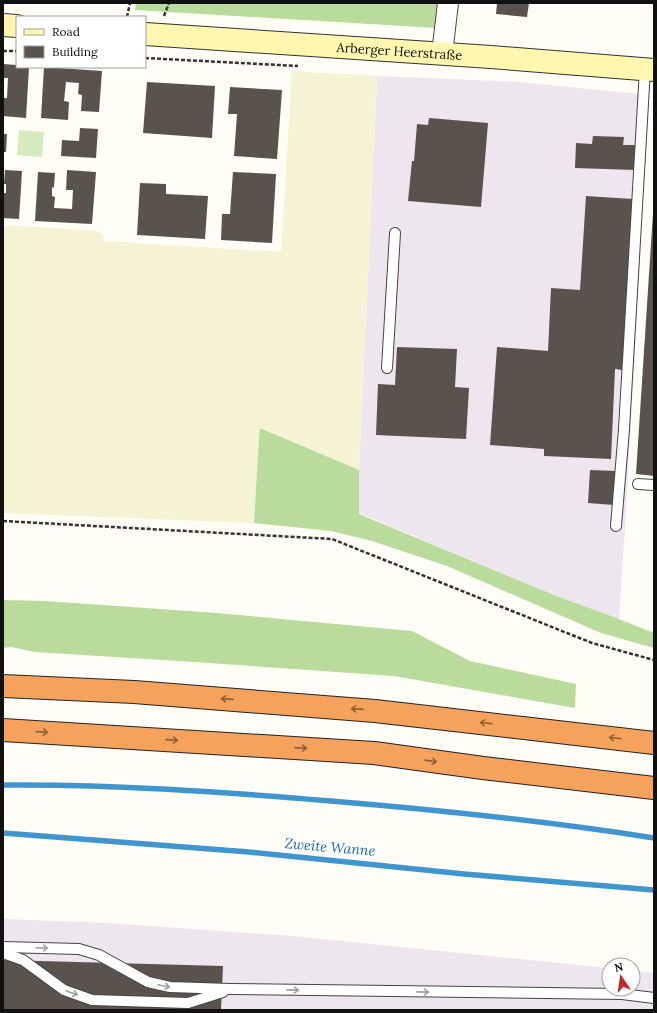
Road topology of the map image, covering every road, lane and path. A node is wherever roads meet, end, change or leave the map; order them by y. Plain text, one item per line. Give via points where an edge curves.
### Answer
1 (130, 3) edge
2 (448, 3) edge
3 (127, 16) edge
4 (3, 25) edge
5 (16, 26) edge
6 (146, 34) edge
7 (3, 51) edge
8 (16, 51) edge
9 (442, 54) junction
10 (649, 70) edge
11 (395, 233) dead end
12 (387, 368) dead end
13 (638, 484) dead end
14 (654, 486) edge
15 (3, 521) edge
16 (616, 526) dead end
17 (654, 660) edge
18 (3, 686) edge
19 (3, 730) edge
20 (654, 743) edge
21 (654, 788) edge
22 (3, 947) edge
23 (3, 953) edge
24 (230, 989) junction
25 (654, 998) edge

1 - 3 path
2 - 9 street
4 - 5 main road
6 - 9 main road, Arberger Heerstraße
7 - 8 path
9 - 10 main road, Arberger Heerstraße
10 - 16 lane
11 - 12 lane
13 - 14 lane
15 - 17 path via 332,539 592,643
20 -> 18 highway via 375,711 142,693
19 -> 21 highway via 374,753
22 -> 24 lane via 78,949 99,955 148,982 170,987
23 -> 24 lane via 23,960 64,990 92,1000 188,1003
24 -> 25 lane via 622,994

